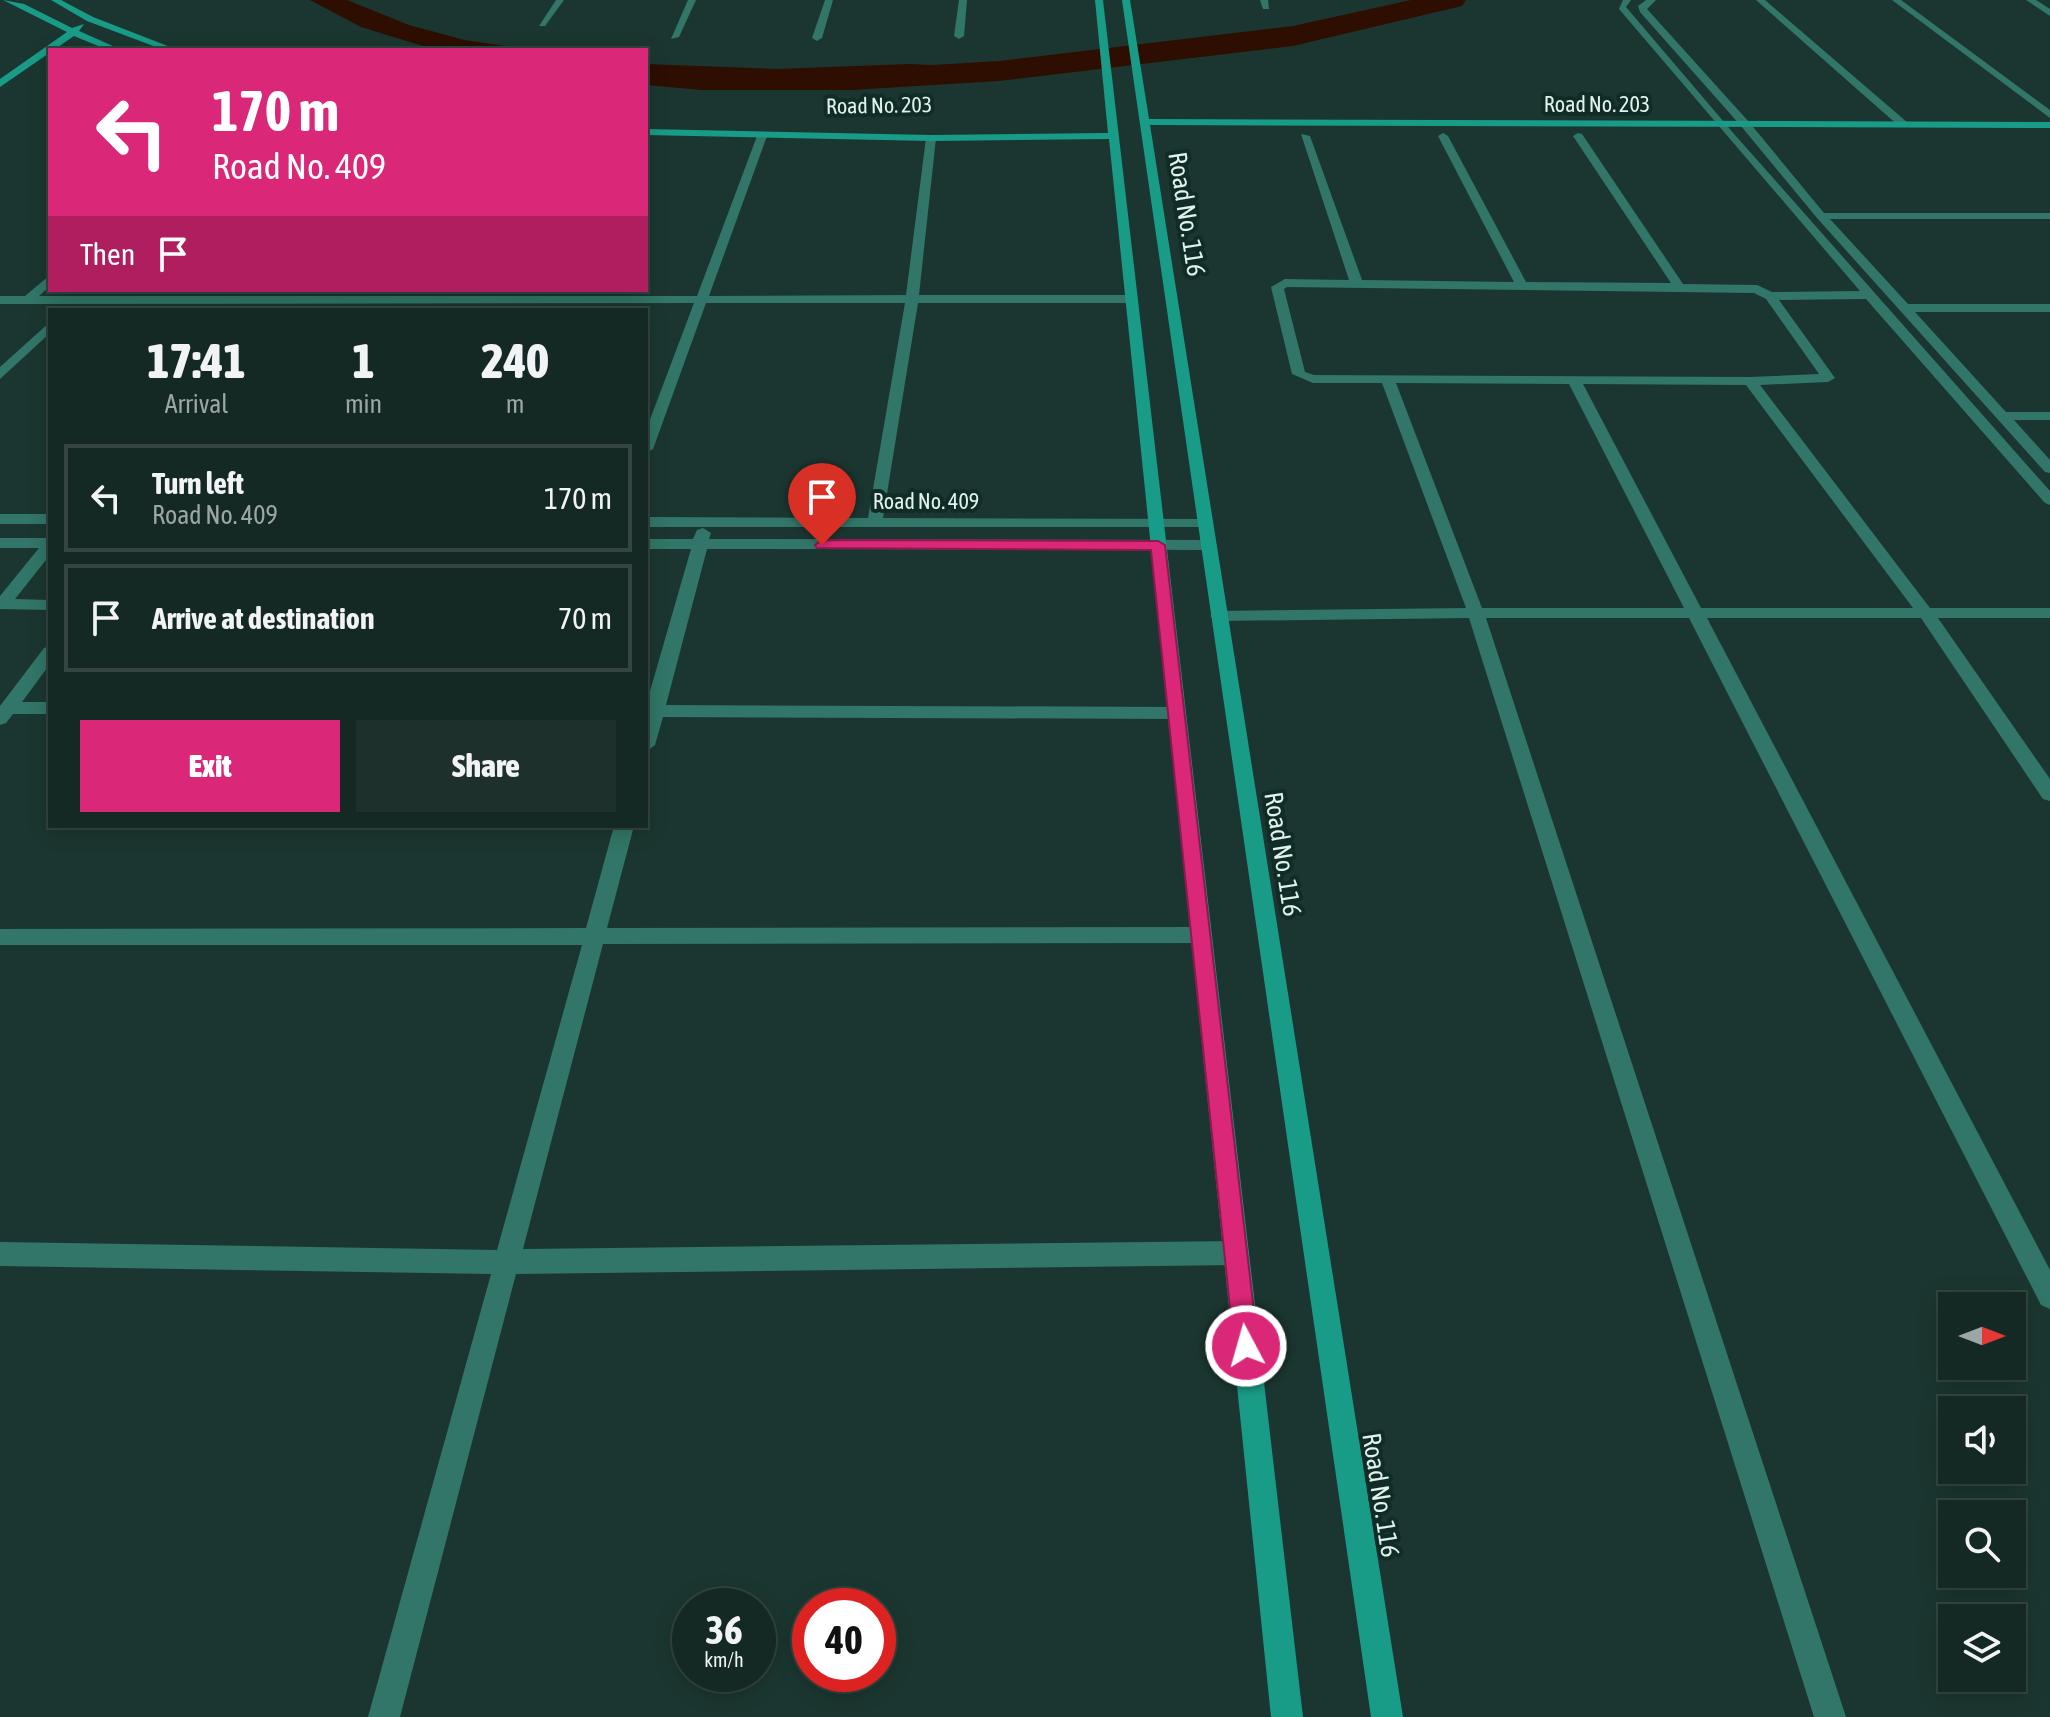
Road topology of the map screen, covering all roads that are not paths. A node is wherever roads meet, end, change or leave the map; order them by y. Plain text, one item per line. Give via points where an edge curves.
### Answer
1 (7, 0) edge
2 (55, 0) edge
3 (560, 0) edge
4 (692, 0) edge
5 (829, 0) edge
6 (963, 0) edge
7 (1099, 0) edge
8 (1126, 0) edge
9 (1627, 0) edge
10 (1652, 0) edge
11 (1760, 0) edge
12 (1896, 0) edge
13 (2030, 0) edge
14 (78, 13) junction
15 (2050, 13) edge
16 (90, 19) junction
17 (62, 24) junction
18 (542, 24) dead end
19 (50, 32) dead end
20 (72, 32) junction
21 (959, 36) dead end
22 (674, 37) dead end
23 (817, 38) dead end
24 (102, 45) junction
25 (49, 48) edge
26 (75, 48) edge
27 (111, 48) edge
28 (168, 48) edge
29 (48, 49) edge
30 (48, 53) edge
31 (39, 55) junction
32 (0, 84) edge
33 (2050, 115) edge
34 (648, 122) edge
35 (1722, 124) junction
36 (1745, 124) junction
37 (901, 125) dead end
38 (1904, 125) junction
39 (2050, 125) edge
40 (1108, 127) junction
41 (1151, 131) junction
42 (648, 132) edge
43 (762, 136) junction
44 (1289, 136) dead end
45 (1305, 136) junction
46 (1320, 136) dead end
47 (1428, 136) dead end
48 (1443, 136) junction
49 (1458, 136) dead end
50 (1473, 136) dead end
51 (1578, 136) junction
52 (1731, 137) junction
53 (1754, 137) junction
54 (2050, 137) edge
55 (931, 138) junction
56 (1821, 216) junction
57 (2050, 216) edge
58 (48, 281) edge
59 (1357, 284) junction
60 (1522, 286) junction
61 (1680, 288) junction
62 (234, 294) edge
63 (495, 294) edge
64 (367, 295) edge
65 (1870, 295) junction
66 (1770, 296) junction
67 (1131, 299) junction
68 (0, 300) edge
69 (28, 300) junction
70 (77, 300) junction
71 (701, 300) junction
72 (912, 300) junction
73 (288, 305) edge
74 (68, 308) edge
75 (1903, 308) junction
76 (2050, 308) edge
77 (48, 328) edge
78 (0, 375) edge
79 (1387, 378) junction
80 (1574, 380) junction
81 (1750, 381) junction
82 (2001, 416) junction
83 (2050, 416) edge
84 (648, 444) edge
85 (2050, 469) edge
86 (2050, 500) edge
87 (0, 519) edge
88 (48, 519) edge
89 (648, 522) edge
90 (707, 522) junction
91 (875, 522) junction
92 (1156, 524) junction
93 (1206, 524) junction
94 (0, 543) edge
95 (48, 544) edge
96 (648, 544) edge
97 (700, 544) junction
98 (1158, 545) junction
99 (1209, 545) junction
100 (48, 546) edge
101 (1, 604) edge
102 (48, 605) edge
103 (1476, 613) junction
104 (1694, 613) junction
105 (2050, 613) edge
106 (1927, 615) junction
107 (1218, 616) junction
108 (48, 655) edge
109 (48, 708) edge
110 (650, 711) edge
111 (1177, 713) junction
112 (4, 714) edge
113 (2050, 794) edge
114 (623, 828) edge
115 (1201, 935) junction
116 (0, 937) edge
117 (594, 937) junction
118 (1236, 1253) junction
119 (0, 1254) edge
120 (507, 1262) junction
121 (2050, 1296) edge
122 (384, 1717) edge
123 (1287, 1717) edge
124 (1387, 1717) edge
125 (1830, 1717) edge

1 - 17 street
2 - 14 street
3 - 18 street
4 - 22 street
5 - 23 street
6 - 21 street
7 - 40 street
8 - 41 street, Road No. 116
9 - 35 street via 1622,7
10 - 36 street via 1643,10
11 - 38 street
12 - 33 street
13 - 15 street
14 - 16 street
14 - 17 street
16 - 20 street
16 - 28 street
17 - 19 street
17 - 20 street
20 - 24 street
20 - 25 street
24 - 26 street
24 - 27 street
29 - 31 street
30 - 31 street
31 - 32 street
34 - 37 street, Road No. 203
35 - 36 street, Road No. 203
35 - 41 street, Road No. 203
35 - 52 street
36 - 38 street, Road No. 203
36 - 53 street
38 - 39 street, Road No. 203
40 - 55 street
40 - 67 street
41 - 93 street, Road No. 116
42 - 43 street
43 - 55 street
43 - 71 street
44 - 45 street
45 - 46 street
45 - 59 street
47 - 48 street
48 - 49 street
48 - 60 street
50 - 51 street, Road No. 203
51 - 52 street, Road No. 203
51 - 61 street
52 - 53 street, Road No. 203
52 - 65 street
53 - 54 street, Road No. 203
53 - 56 street
55 - 72 street
56 - 57 street
56 - 75 street
58 - 69 street
59 - 60 street
59 - 79 street via 1277,287 1299,374 1313,379
60 - 61 street
61 - 66 street via 1757,289
62 - 70 street
62 - 73 street
63 - 64 street
63 - 71 street
64 - 73 street
65 - 66 street
65 - 86 street
66 - 81 street via 1828,378
67 - 72 street
67 - 92 street
68 - 69 street
69 - 70 street
70 - 74 street
71 - 72 street
71 - 84 street
72 - 91 street
75 - 76 street
75 - 82 street
77 - 78 street
79 - 80 street
79 - 103 street
80 - 81 street
80 - 104 street
81 - 106 street
82 - 83 street
82 - 85 street
87 - 88 street
89 - 90 street, Road No. 409
90 - 91 street, Road No. 409
90 - 97 street
91 - 92 street, Road No. 409
92 - 93 street, Road No. 409
92 - 98 street
93 - 99 street, Road No. 116
94 - 95 street
96 - 97 street, Road No. 409
97 - 98 street, Road No. 409
97 - 110 street
98 - 99 street, Road No. 409
98 - 111 street
99 - 107 street, Road No. 116
100 - 101 street
101 - 102 street
103 - 104 street
103 - 107 street
103 - 125 street
104 - 106 street
104 - 121 street
105 - 106 street
106 - 113 street
107 - 124 street, Road No. 116
108 - 112 street
109 - 112 street
110 - 111 street
111 - 115 street
114 - 117 street
115 - 117 street
115 - 118 street
116 - 117 street
117 - 120 street
118 - 120 street
118 - 123 street
119 - 120 street
120 - 122 street

